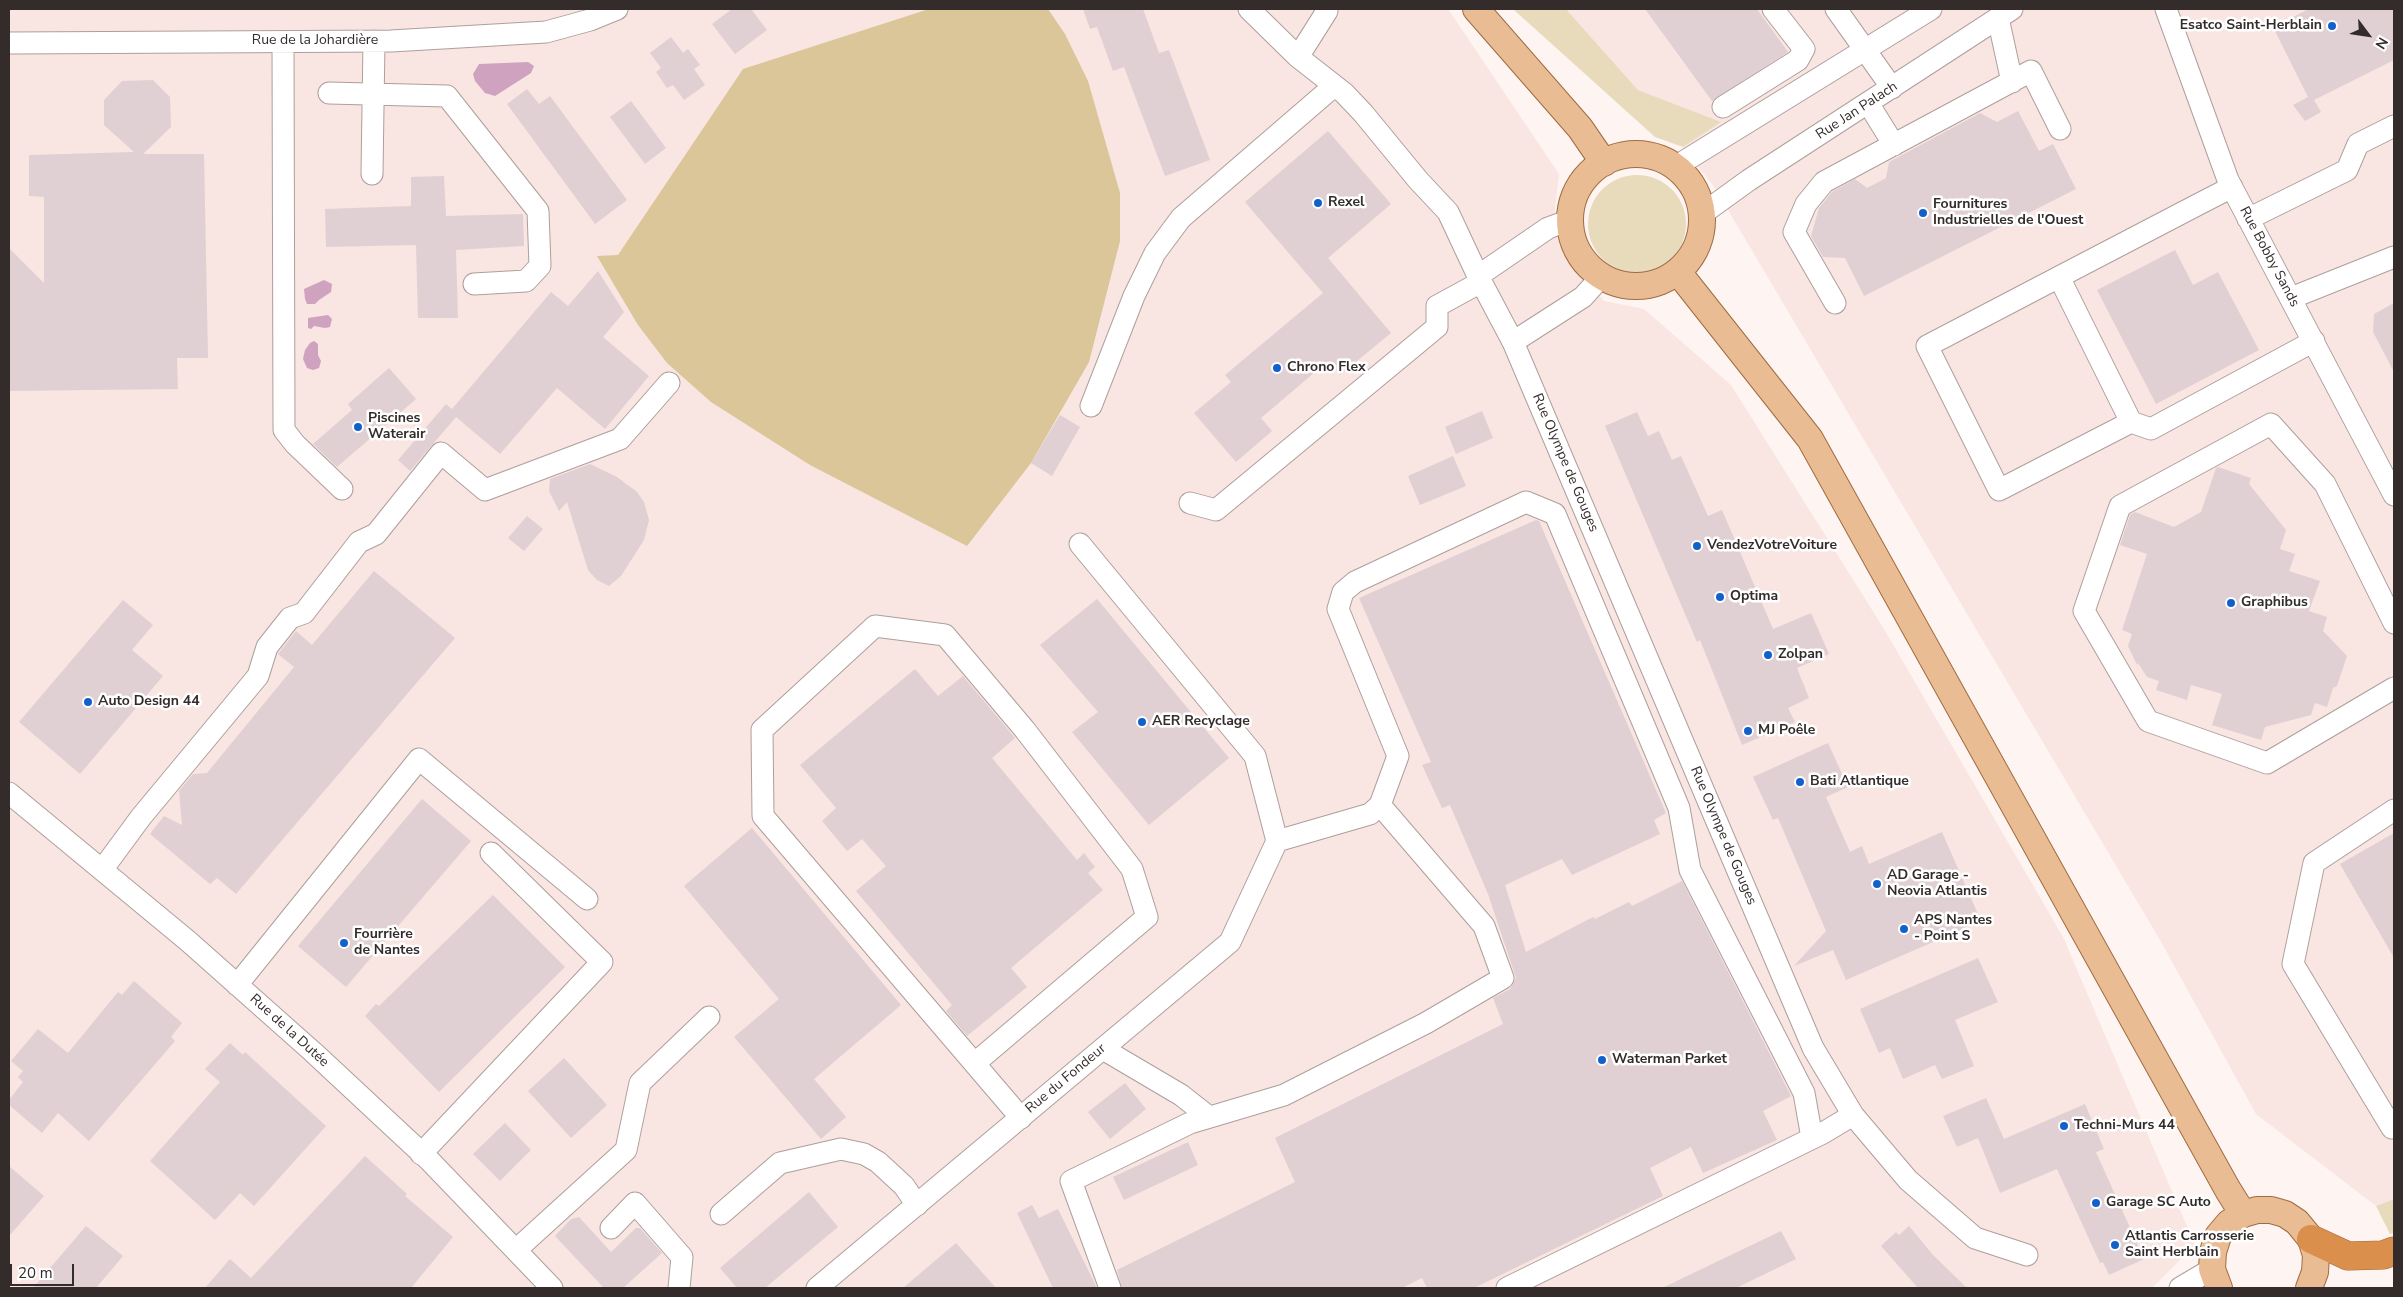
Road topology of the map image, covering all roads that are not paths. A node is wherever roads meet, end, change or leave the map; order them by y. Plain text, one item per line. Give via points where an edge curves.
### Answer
1 (617, 9) edge
2 (1249, 9) edge
3 (1325, 9) edge
4 (1476, 9) edge
5 (1773, 9) edge
6 (1836, 9) edge
7 (1931, 9) edge
8 (2166, 9) edge
9 (2005, 13) edge
10 (374, 41) junction
11 (282, 42) junction
12 (9, 43) edge
13 (1866, 49) junction
14 (1298, 57) junction
15 (2012, 82) junction
16 (1334, 86) junction
17 (1892, 88) junction
18 (329, 93) dead end
19 (373, 93) junction
20 (1868, 103) junction
21 (1722, 107) dead end
22 (2394, 126) edge
23 (2060, 130) dead end
24 (1894, 144) junction
25 (1604, 163) junction
26 (1676, 167) junction
27 (372, 174) dead end
28 (2232, 187) junction
29 (1702, 214) junction
30 (2248, 219) junction
31 (1570, 220) junction
32 (2394, 257) edge
33 (1678, 272) junction
34 (1601, 277) junction
35 (2059, 277) junction
36 (1479, 279) junction
37 (474, 284) dead end
38 (2291, 298) junction
39 (1835, 303) dead end
40 (2314, 341) junction
41 (1513, 342) junction
42 (669, 383) dead end
43 (1091, 406) dead end
44 (2131, 422) junction
45 (342, 489) dead end
46 (2394, 495) edge
47 (1190, 503) dead end
48 (1080, 544) dead end
49 (2394, 622) edge
50 (2394, 688) edge
51 (9, 793) edge
52 (1380, 805) junction
53 (2394, 810) edge
54 (1277, 841) junction
55 (491, 853) dead end
56 (102, 870) junction
57 (587, 899) dead end
58 (237, 985) junction
59 (709, 1017) dead end
60 (1103, 1049) junction
61 (976, 1063) junction
62 (1853, 1115) junction
63 (1209, 1117) junction
64 (1021, 1118) junction
65 (2392, 1128) dead end
66 (1812, 1138) junction
67 (421, 1154) junction
68 (917, 1204) junction
69 (721, 1214) dead end
70 (2244, 1214) junction
71 (611, 1228) dead end
72 (2311, 1239) junction
73 (516, 1250) junction
74 (2394, 1250) edge
75 (2027, 1255) dead end
76 (2215, 1278) edge
77 (823, 1286) edge
78 (552, 1288) edge
79 (680, 1288) edge
80 (1110, 1288) edge
81 (1507, 1288) edge
82 (2180, 1288) edge
83 (2309, 1288) edge

1 - 10 street, Rue de la Johardière via 546,32
2 - 14 street, Rue Olympe de Gouges
3 - 14 street via 1327,11
4 - 25 main road via 1580,128
5 - 21 street via 1804,49 1798,60
6 - 13 street
7 - 13 street
8 - 28 street, Rue Bobby Sands
9 - 15 street
9 - 17 street, Rue Jan Palach
10 - 11 street, Rue de la Johardière
10 - 19 street
11 - 12 street, Rue de la Johardière
11 - 45 street via 284,430
13 - 17 street
13 - 26 street
14 - 16 street, Rue Olympe de Gouges
15 - 23 street via 2031,71
15 - 24 street
16 - 36 street, Rue Olympe de Gouges via 1364,113 1448,212
16 - 43 street via 1181,218 1155,253 1134,296
17 - 20 street, Rue Jan Palach
18 - 19 street
19 - 27 street
19 - 37 street via 447,96 538,211 540,266 526,281
20 - 24 street
20 - 29 street, Rue Jan Palach
22 - 30 street via 2358,144 2347,170
24 - 39 street via 1824,182 1806,204 1794,232
25 - 26 main road via 1635,154 1656,157
25 - 31 main road via 1594,169 1579,187
26 - 29 main road via 1694,188
28 - 30 street, Rue Bobby Sands
28 - 35 street
29 - 33 main road via 1700,240 1688,263
30 - 38 street, Rue Bobby Sands
31 - 34 main road via 1578,253
31 - 36 street via 1548,228
32 - 38 street
33 - 34 main road via 1641,287
33 - 70 main road via 1810,440
34 - 41 street via 1583,297
35 - 44 street
35 - 44 street via 1927,346 1999,490
36 - 41 street, Rue Olympe de Gouges
36 - 47 street via 1437,306 1438,328 1216,510
38 - 40 street, Rue Bobby Sands
40 - 44 street via 2151,429
40 - 46 street, Rue Bobby Sands
41 - 62 street, Rue Olympe de Gouges via 1813,1048
42 - 56 street via 620,440 484,490 441,453 376,534 359,542 304,612 290,618 268,647 258,676 141,817
48 - 54 street via 1255,756
49 - 50 street via 2325,484 2271,424 2120,506 2084,611 2148,721 2267,763
51 - 56 street, Rue de la Dutée
52 - 54 street via 1370,814
52 - 63 street via 1484,926 1503,978 1426,1023 1284,1095
52 - 66 street via 1398,756 1338,609 1343,592 1355,582 1526,502 1555,514 1679,808 1690,870 1804,1093
53 - 65 street via 2314,863 2293,964
54 - 60 street, Rue du Fondeur via 1230,942
55 - 67 street via 602,962
56 - 58 street, Rue de la Dutée
57 - 58 street via 419,759
58 - 67 street, Rue de la Dutée
59 - 73 street via 640,1083 626,1150
60 - 63 street via 1181,1095
60 - 64 street, Rue du Fondeur
61 - 61 street via 763,816 762,730 875,626 945,635 1025,730 1132,869 1147,917
61 - 64 street
62 - 66 street
62 - 75 street, Rue Olympe de Gouges via 1908,1180 1975,1238
63 - 80 street via 1190,1123 1071,1181
64 - 68 street, Rue du Fondeur
66 - 81 street
67 - 73 street, Rue de la Dutée
68 - 69 street via 904,1186 878,1162 864,1154 841,1150 780,1163
68 - 77 street, Rue du Fondeur
70 - 72 main road via 2271,1210 2285,1214 2297,1222
70 - 76 main road via 2229,1223 2218,1236 2213,1252
71 - 79 street via 635,1202 682,1257
72 - 74 highway via 2348,1256 2383,1255
72 - 83 main road via 2316,1255 2315,1272
73 - 78 street, Rue de la Dutée
76 - 82 street

